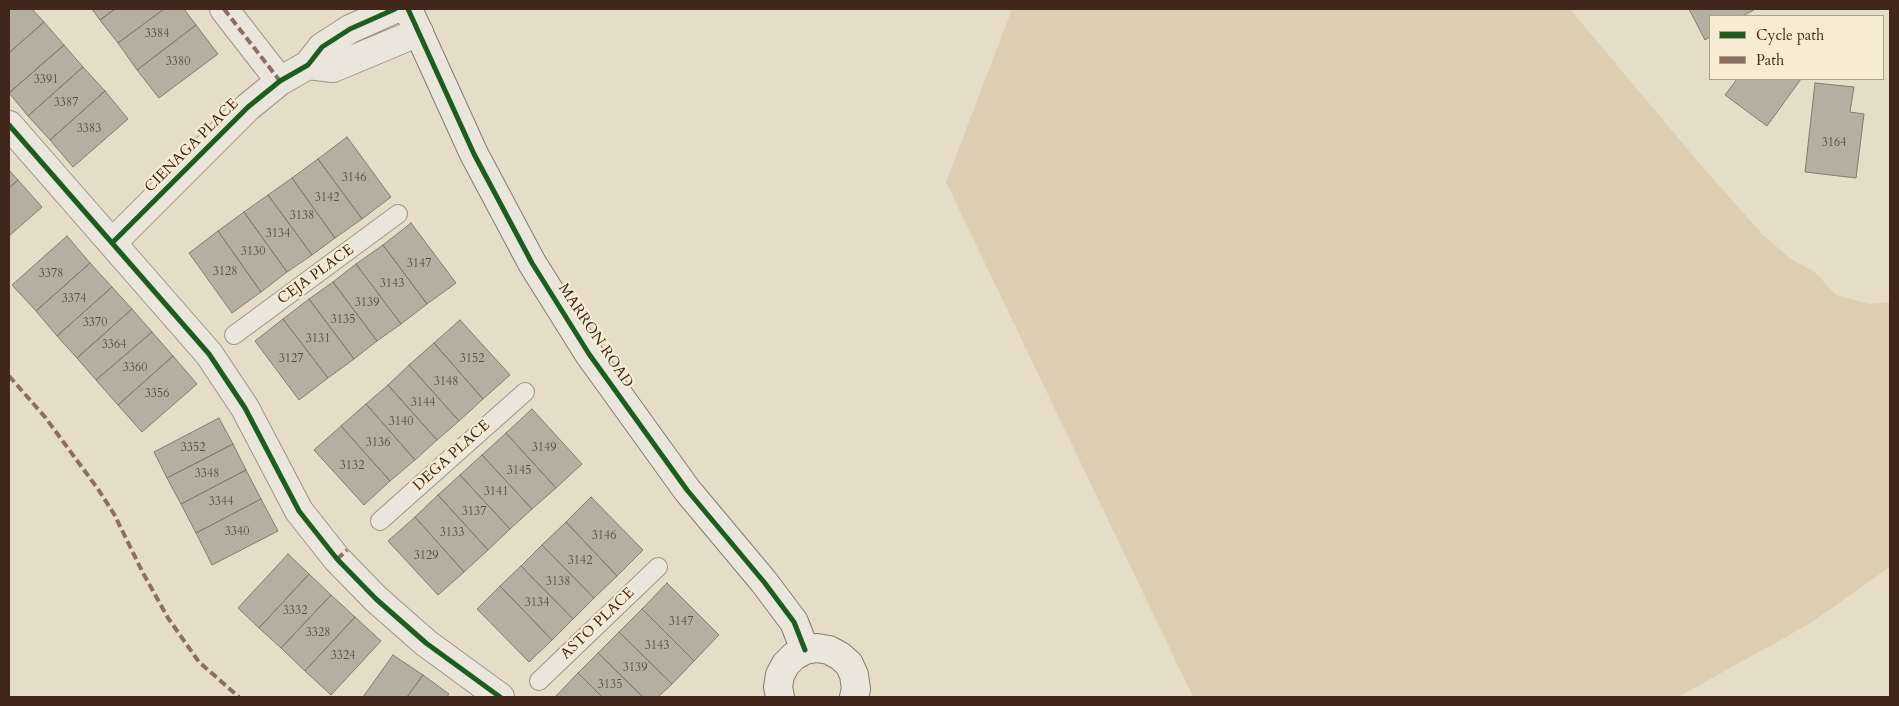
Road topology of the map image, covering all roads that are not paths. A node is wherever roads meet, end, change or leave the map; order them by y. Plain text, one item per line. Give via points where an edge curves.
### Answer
1 (224, 9) edge
2 (395, 9) edge
3 (414, 21) edge
4 (308, 65) junction
5 (280, 81) junction
6 (9, 125) edge
7 (398, 214) dead end
8 (112, 243) junction
9 (222, 345) junction
10 (525, 392) dead end
11 (380, 521) dead end
12 (658, 567) dead end
13 (805, 650) junction
14 (527, 692) edge
15 (500, 697) edge
16 (780, 697) edge
17 (854, 697) edge

1 - 5 street
2 - 4 street, CIENAGA PLACE via 322,47
3 - 4 street via 333,68
3 - 13 street, MARRON ROAD via 474,154 532,263 589,354 687,490 794,622
4 - 5 street, CIENAGA PLACE
5 - 8 street, CIENAGA PLACE via 248,108
6 - 8 street
7 - 9 lane, CEJA PLACE
8 - 9 street
9 - 15 street via 245,408 299,511 342,554 376,600 426,643
10 - 11 lane, DEGA PLACE
12 - 14 lane, ASTO PLACE
13 - 16 street via 786,664 779,681
13 - 17 street via 829,650 849,664 854,675

